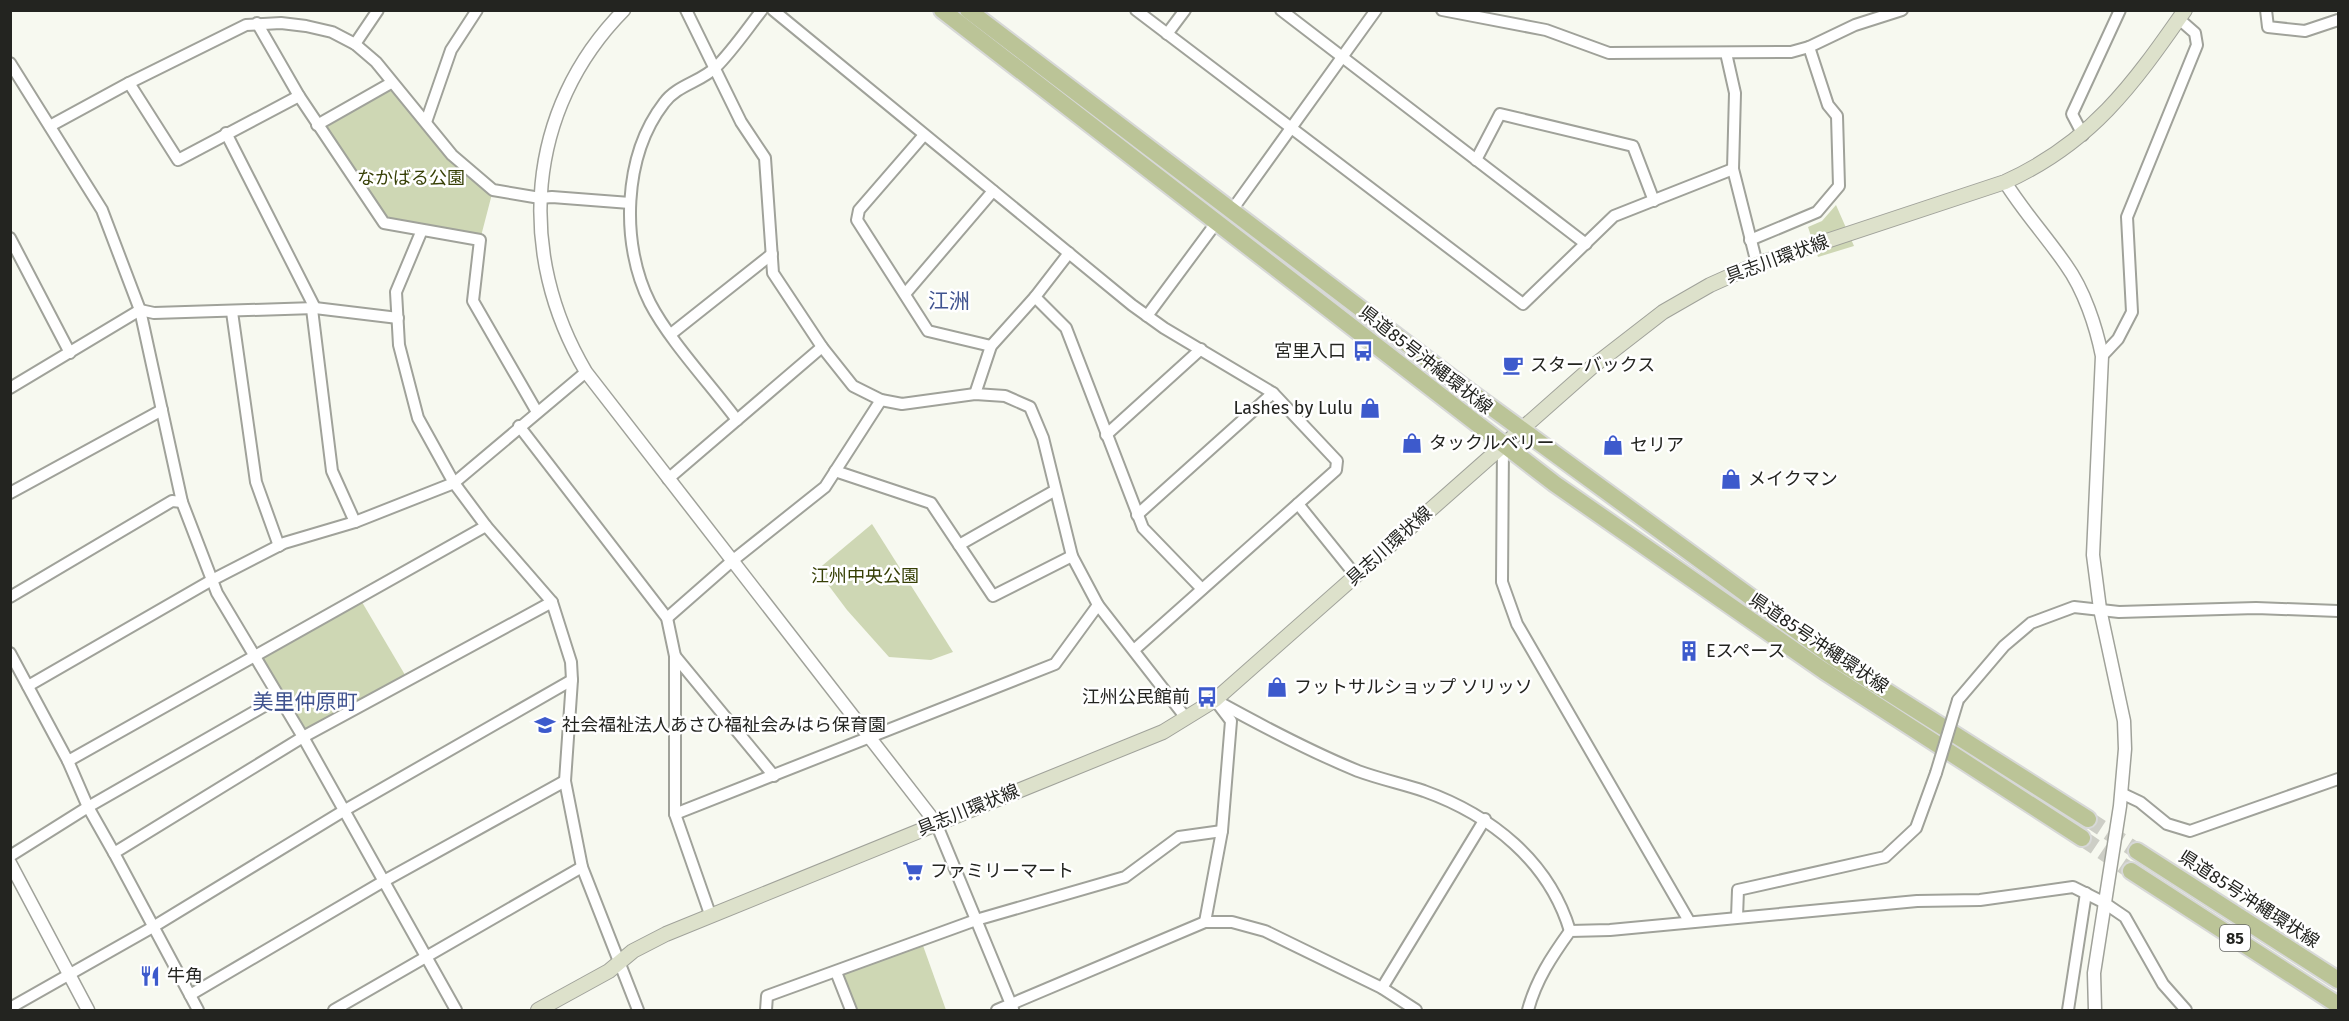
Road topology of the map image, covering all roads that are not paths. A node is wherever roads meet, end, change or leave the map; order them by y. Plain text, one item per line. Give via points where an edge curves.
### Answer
1 (378, 10) edge
2 (477, 10) edge
3 (624, 10) edge
4 (686, 10) edge
5 (762, 10) edge
6 (773, 10) edge
7 (942, 10) edge
8 (968, 10) edge
9 (1137, 10) edge
10 (1185, 10) edge
11 (1281, 10) edge
12 (1376, 10) edge
13 (1442, 10) edge
14 (1902, 10) edge
15 (2120, 10) edge
16 (2266, 10) edge
17 (2182, 15) edge
18 (2338, 20) edge
19 (257, 23) junction
20 (1167, 34) junction
21 (355, 44) junction
22 (1809, 47) junction
23 (1726, 53) junction
24 (1341, 57) junction
25 (11, 64) edge
26 (715, 68) junction
27 (129, 83) junction
28 (391, 83) junction
29 (299, 96) junction
30 (426, 122) junction
31 (317, 125) junction
32 (50, 126) junction
33 (1291, 127) junction
34 (226, 133) junction
35 (924, 135) junction
36 (2083, 135) junction
37 (1476, 160) junction
38 (1733, 169) junction
39 (2005, 182) junction
40 (993, 191) junction
41 (540, 198) junction
42 (1654, 201) junction
43 (630, 202) junction
44 (1232, 210) junction
45 (1216, 223) junction
46 (422, 230) junction
47 (10, 238) edge
48 (1750, 240) junction
49 (1586, 244) junction
50 (1069, 253) junction
51 (772, 254) junction
52 (1757, 264) junction
53 (904, 294) junction
54 (1035, 297) junction
55 (314, 308) junction
56 (140, 310) junction
57 (232, 312) junction
58 (1147, 316) junction
59 (398, 318) junction
60 (671, 334) junction
61 (991, 346) junction
62 (822, 347) junction
63 (1201, 349) junction
64 (70, 352) junction
65 (2102, 356) junction
66 (586, 372) junction
67 (10, 388) edge
68 (1273, 393) junction
69 (975, 394) junction
70 (881, 400) junction
71 (162, 410) junction
72 (537, 412) junction
73 (737, 420) junction
74 (519, 426) junction
75 (1522, 429) junction
76 (1106, 435) junction
77 (1503, 445) junction
78 (835, 471) junction
79 (668, 479) junction
80 (454, 483) junction
81 (1054, 490) junction
82 (10, 493) edge
83 (182, 502) junction
84 (1298, 504) junction
85 (1137, 515) junction
86 (355, 522) junction
87 (486, 526) junction
88 (959, 545) junction
89 (279, 546) junction
90 (1072, 556) junction
91 (732, 561) junction
92 (1356, 576) junction
93 (212, 580) junction
94 (1202, 589) junction
95 (10, 597) edge
96 (552, 602) junction
97 (1098, 605) junction
98 (2100, 609) junction
99 (2338, 611) edge
100 (667, 618) junction
101 (1134, 650) junction
102 (10, 653) edge
103 (257, 656) junction
104 (675, 656) junction
105 (572, 680) junction
106 (28, 686) junction
107 (280, 697) junction
108 (1215, 700) junction
109 (1186, 718) junction
110 (303, 737) junction
111 (869, 739) junction
112 (68, 760) junction
113 (774, 776) junction
114 (2338, 779) edge
115 (565, 781) junction
116 (2121, 793) junction
117 (87, 807) junction
118 (345, 810) junction
119 (675, 814) junction
120 (1485, 819) junction
121 (2088, 819) tunnel mouth
122 (936, 823) junction
123 (1222, 831) junction
124 (2082, 838) tunnel mouth
125 (2138, 851) tunnel mouth
126 (114, 853) junction
127 (10, 856) edge
128 (10, 863) edge
129 (582, 867) junction
130 (2131, 871) tunnel mouth
131 (384, 881) junction
132 (2086, 893) junction
133 (2103, 902) junction
134 (710, 914) junction
135 (1737, 917) junction
136 (975, 920) junction
137 (1689, 921) junction
138 (1205, 922) junction
139 (153, 927) junction
140 (1570, 931) junction
141 (426, 956) junction
142 (619, 961) junction
143 (836, 972) junction
144 (69, 974) junction
145 (2338, 980) edge
146 (1383, 988) junction
147 (190, 995) junction
148 (2338, 1005) edge
149 (1012, 1007) edge
150 (10, 1008) edge
151 (88, 1011) edge
152 (198, 1011) edge
153 (334, 1011) edge
154 (456, 1011) edge
155 (538, 1011) edge
156 (638, 1011) edge
157 (766, 1011) edge
158 (851, 1011) edge
159 (997, 1011) edge
160 (1416, 1011) edge
161 (1528, 1011) edge
162 (2068, 1011) edge
163 (2095, 1011) edge
164 (2186, 1011) edge

1 - 21 street
2 - 30 street via 451,50
3 - 41 street via 598,40 568,90 549,142
4 - 26 street
5 - 26 street
6 - 35 street
7 - 45 main road, 県道85号沖縄環状線
8 - 44 main road, 県道85号沖縄環状線
9 - 20 street
10 - 20 street
11 - 24 street
12 - 24 street
13 - 23 street via 1546,30 1609,53
14 - 22 street
15 - 36 street via 2072,114
16 - 18 street via 2268,27 2305,31
17 - 36 main road, 具志川環状線 via 2122,95
17 - 65 street via 2195,33 2197,45 2127,217 2132,312 2118,339
19 - 21 street via 306,26 332,32
19 - 27 street
19 - 29 street
20 - 33 street
21 - 28 street via 376,62
22 - 23 street via 1791,52
22 - 48 street via 1828,105 1837,116 1839,186 1817,212
23 - 38 street via 1735,93
24 - 33 street
24 - 37 street
25 - 32 street
26 - 43 street via 664,101 643,144
26 - 51 street via 741,122 765,158
27 - 32 street
27 - 34 street via 178,160
28 - 30 street
28 - 31 street
29 - 31 street
29 - 34 street
30 - 41 street via 452,155 493,190
31 - 46 street via 384,223
32 - 56 street via 102,210
33 - 44 street
33 - 49 street via 1523,304
34 - 55 street
35 - 40 street
35 - 53 street via 859,210 857,220
36 - 39 main road, 具志川環状線 via 2038,167
37 - 42 street via 1500,114 1633,146
37 - 49 street
38 - 42 street
38 - 48 street
39 - 52 main road, 具志川環状線
39 - 65 street via 2068,267 2098,335
40 - 50 street
40 - 53 street
41 - 43 street
41 - 66 street via 547,284 562,327
42 - 49 street via 1614,216
43 - 60 street via 632,242 641,282 650,304
44 - 75 main road, 県道85号沖縄環状線
45 - 58 street
45 - 77 main road, 県道85号沖縄環状線
46 - 59 street via 396,292
46 - 72 street via 480,240 473,300
47 - 64 street
48 - 52 street
50 - 54 street
50 - 58 street
51 - 60 street
51 - 62 street via 773,273
52 - 75 main road, 具志川環状線 via 1663,312 1592,367
53 - 61 street via 928,331
54 - 61 street
54 - 76 street via 1066,328
55 - 57 street
55 - 59 street
55 - 86 street via 332,471
56 - 57 street
56 - 64 street
56 - 71 street
57 - 89 street via 256,482
58 - 63 street
59 - 80 street via 399,345 418,418
60 - 73 street
61 - 69 street
62 - 70 street via 854,386
62 - 73 street
63 - 68 street
63 - 76 street
64 - 67 street
65 - 98 street via 2093,555
66 - 72 street
66 - 79 street
68 - 84 street via 1337,461 1336,470
68 - 85 street
69 - 70 street via 902,404
69 - 81 street via 1005,396 1030,407 1043,438
70 - 78 street
71 - 82 street
71 - 83 street
72 - 74 street
73 - 79 street
74 - 80 street
74 - 100 street
75 - 77 main road, 具志川環状線
75 - 121 main road, 県道85号沖縄環状線 via 1834,658
76 - 85 street
77 - 92 main road, 具志川環状線
77 - 124 main road, 県道85号沖縄環状線 via 1824,671
77 - 137 street via 1502,582 1517,624
78 - 88 street via 931,503
78 - 91 street via 825,487
79 - 91 street
80 - 86 street
80 - 87 street
81 - 88 street
81 - 90 street
83 - 93 street
83 - 95 street via 172,501
84 - 92 street
84 - 94 street
85 - 94 street via 1143,528
86 - 89 street
87 - 96 street
87 - 103 street
88 - 90 street via 993,596
89 - 93 street
90 - 97 street
91 - 100 street
91 - 111 street
92 - 108 main road, 具志川環状線
93 - 103 street
93 - 106 street
94 - 101 street
96 - 105 street via 571,662
96 - 110 street
97 - 101 street
97 - 111 street via 1055,664
98 - 99 street
98 - 116 street via 2124,721
98 - 135 street, bridge via 2074,607 2031,623 2004,646 1958,700 1916,828 1885,857 1738,890
100 - 104 street
101 - 109 street
102 - 106 street
103 - 107 street
103 - 112 street
104 - 113 street
104 - 119 street
105 - 115 street
105 - 118 street
106 - 112 street
107 - 110 street
107 - 117 street
108 - 109 main road, 具志川環状線
108 - 120 street via 1272,732 1360,772 1425,792
108 - 123 street via 1231,721
109 - 122 main road, 具志川環状線 via 1163,732
110 - 118 street
110 - 126 street
111 - 113 street
111 - 122 street
112 - 117 street
113 - 119 street
114 - 116 street via 2190,831 2167,824 2140,802
115 - 129 street
115 - 131 street
116 - 133 street
117 - 126 street
117 - 127 street
118 - 131 street
118 - 139 street
119 - 134 street
120 - 140 street via 1522,849 1537,868 1564,910
120 - 146 street
122 - 134 main road, 具志川環状線
122 - 136 street
123 - 136 street via 1179,837 1125,877
123 - 138 street
125 - 145 main road, 県道85号沖縄環状線 / 85
126 - 139 street
128 - 144 street
129 - 141 street
129 - 142 street
130 - 148 main road, 85
131 - 141 street
131 - 147 street
132 - 133 street
132 - 135 street via 2073,887 1980,900 1917,901
132 - 162 street
133 - 163 street via 2094,973
133 - 164 street via 2125,917 2163,984
134 - 142 main road, 具志川環状線
135 - 137 street
136 - 143 street
136 - 149 street
137 - 140 street
138 - 146 street via 1232,922 1265,931
138 - 149 street
139 - 144 street
139 - 147 street
140 - 161 street via 1538,981
141 - 153 street
141 - 154 street
142 - 155 main road, 具志川環状線 via 609,971
142 - 156 street
143 - 157 street via 767,996
143 - 158 street
144 - 150 street
144 - 151 street
146 - 160 street
147 - 152 street
149 - 159 street

